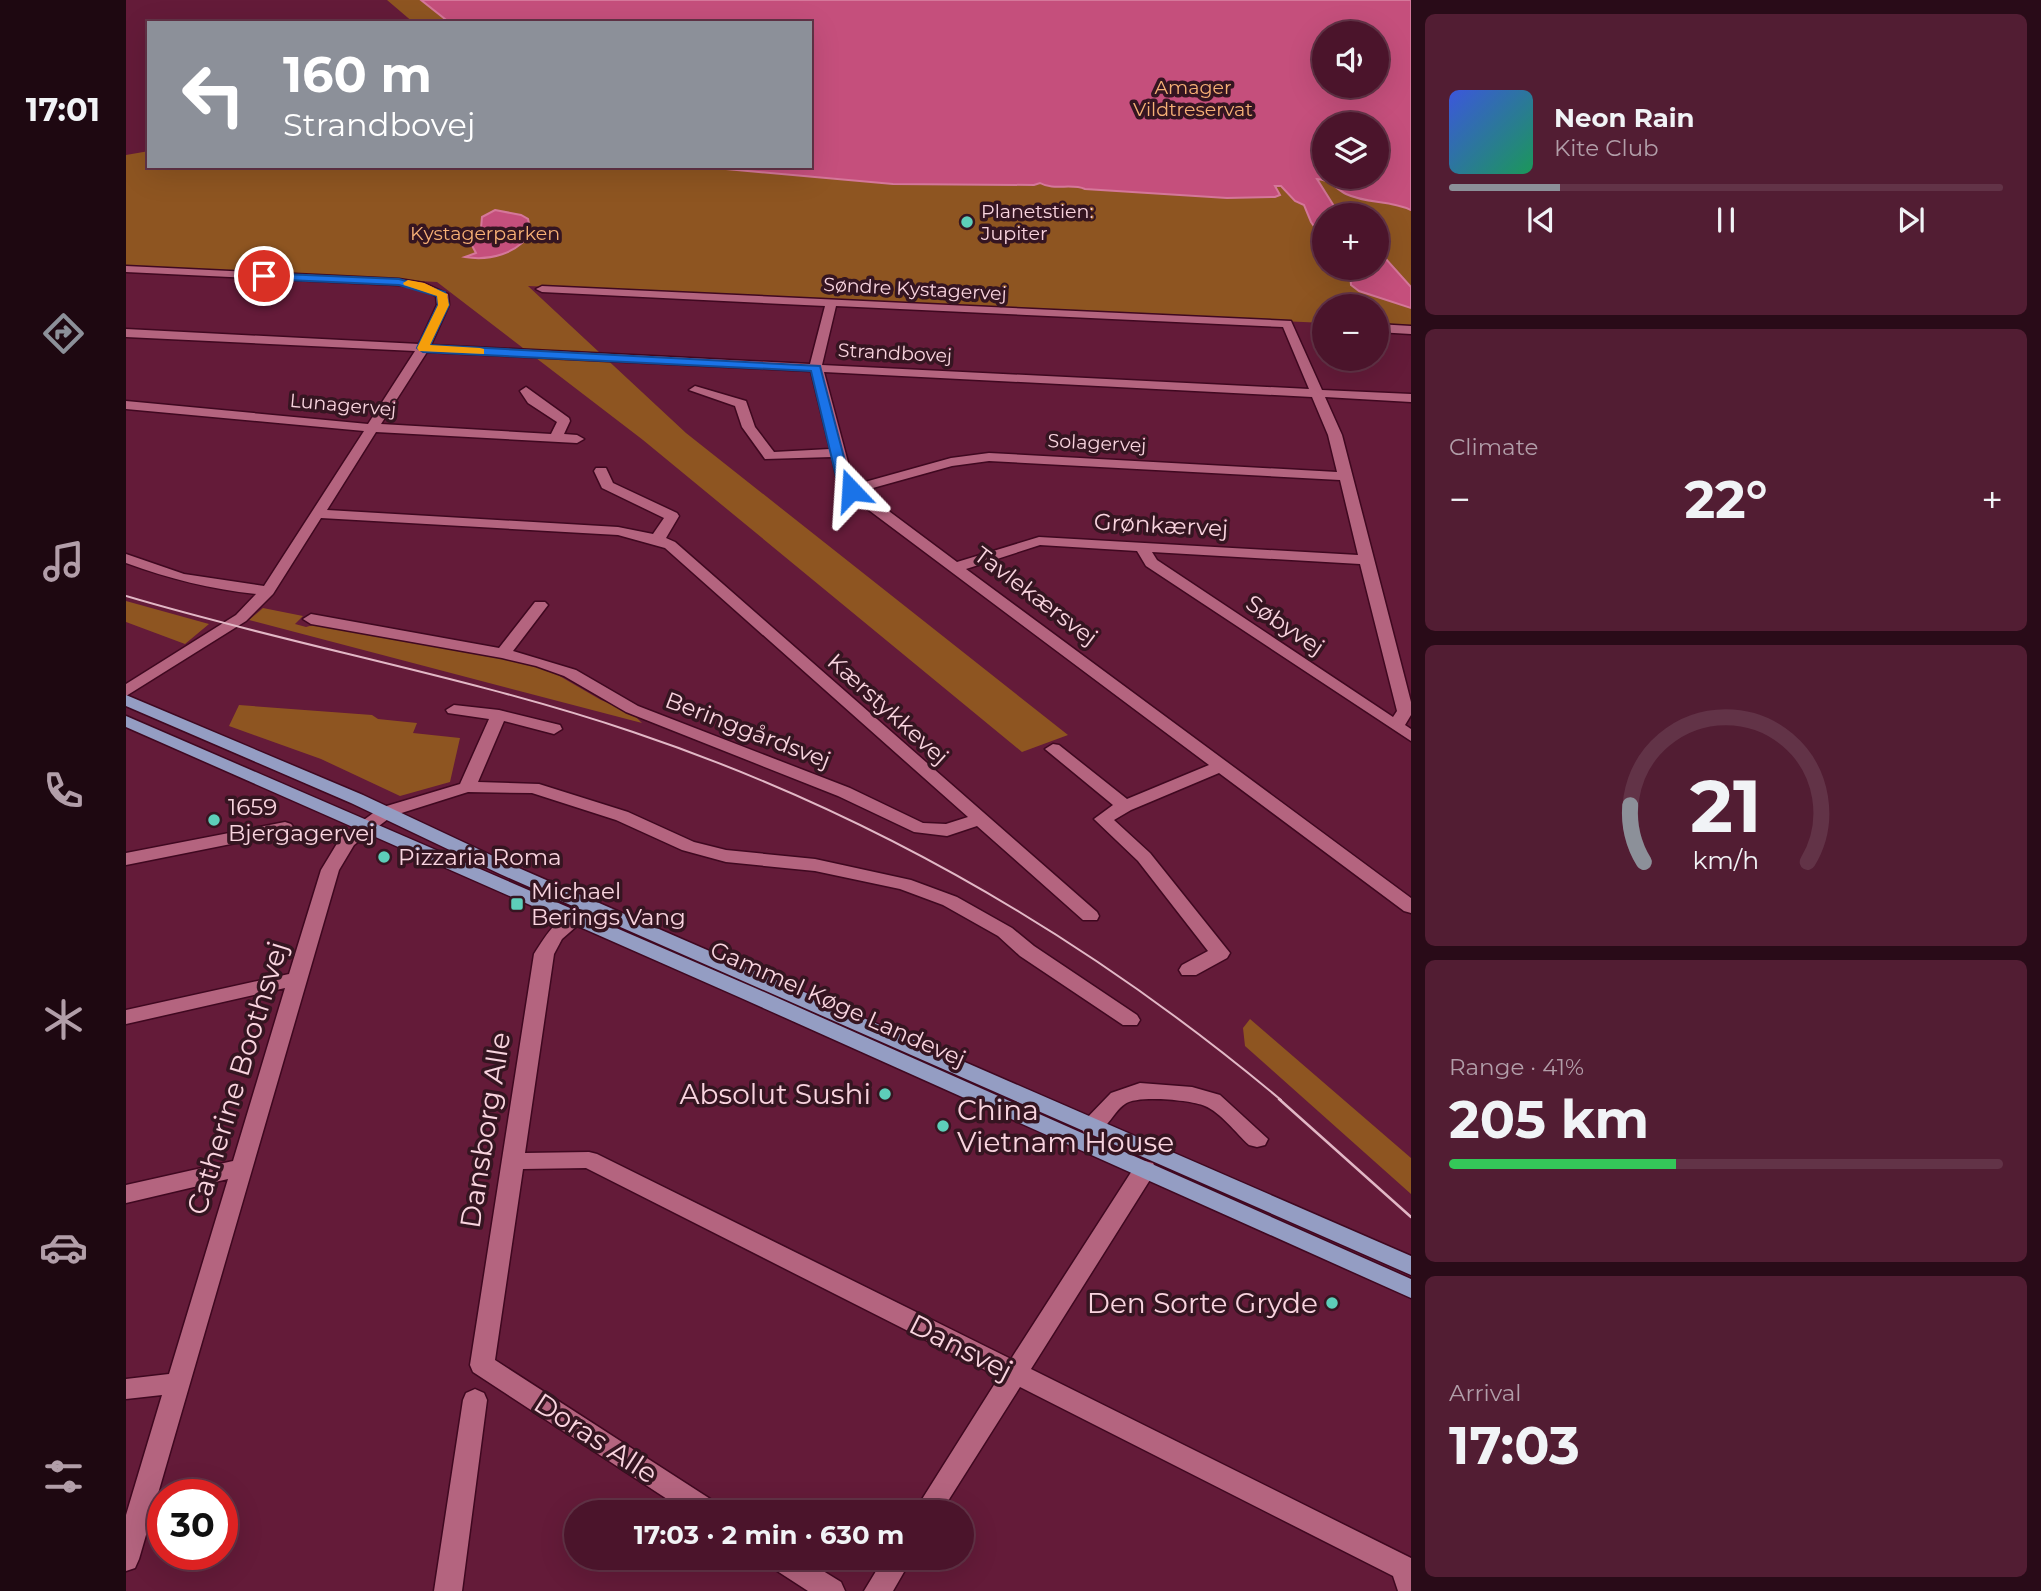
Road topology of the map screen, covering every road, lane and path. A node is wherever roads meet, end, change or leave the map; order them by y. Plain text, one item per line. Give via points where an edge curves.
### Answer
1 (126, 269) edge
2 (542, 289) dead end
3 (831, 303) junction
4 (1389, 329) edge
5 (1411, 330) edge
6 (126, 333) edge
7 (423, 348) junction
8 (816, 368) junction
9 (695, 390) dead end
10 (526, 391) dead end
11 (1317, 393) junction
12 (1411, 398) edge
13 (126, 405) edge
14 (374, 428) junction
15 (556, 438) junction
16 (577, 439) dead end
17 (838, 453) junction
18 (601, 471) dead end
19 (1345, 476) junction
20 (851, 490) junction
21 (320, 514) junction
22 (656, 539) junction
23 (1141, 546) junction
24 (126, 558) edge
25 (1367, 560) junction
26 (956, 567) junction
27 (268, 592) junction
28 (540, 605) dead end
29 (311, 619) dead end
30 (503, 653) junction
31 (126, 691) edge
32 (126, 700) edge
33 (454, 710) dead end
34 (499, 715) junction
35 (126, 721) edge
36 (1396, 726) junction
37 (554, 729) dead end
38 (1411, 736) edge
39 (1054, 749) dead end
40 (1223, 765) junction
41 (467, 787) junction
42 (1125, 806) junction
43 (386, 812) junction
44 (978, 820) junction
45 (366, 825) junction
46 (285, 828) dead end
47 (126, 859) edge
48 (1411, 907) edge
49 (1090, 916) dead end
50 (577, 918) junction
51 (1188, 970) dead end
52 (300, 978) junction
53 (126, 1017) edge
54 (1129, 1020) dead end
55 (1092, 1127) junction
56 (1257, 1139) dead end
57 (511, 1161) junction
58 (241, 1167) junction
59 (1145, 1169) junction
60 (126, 1195) edge
61 (1411, 1266) edge
62 (1411, 1289) edge
63 (482, 1365) joint
64 (1013, 1373) junction
65 (177, 1383) junction
66 (126, 1389) edge
67 (475, 1400) dead end
68 (690, 1500) edge
69 (934, 1500) edge
70 (126, 1559) edge
71 (798, 1570) edge
72 (891, 1570) edge
73 (1409, 1573) edge
74 (448, 1591) edge
75 (831, 1591) edge
76 (878, 1591) edge

1 - 7 street via 420,285 442,294 443,305
2 - 3 street, Søndre Kystagervej
3 - 8 street
3 - 11 street, Søndre Kystagervej via 1287,324
4 - 5 street
6 - 7 street, Strandbovej
7 - 8 street, Strandbovej
7 - 14 street
8 - 11 street, Strandbovej
8 - 17 street
9 - 17 street via 741,404 749,427 770,456
10 - 15 street via 564,421
11 - 12 street, Strandbovej
11 - 19 street via 1335,435
13 - 14 street, Lunagervej
14 - 15 street, Lunagervej
14 - 21 street
15 - 16 street, Lunagervej
17 - 20 street
18 - 22 street via 607,485 672,516
19 - 20 street, Solagervej via 989,457 951,462
19 - 25 street
20 - 26 street, Tavlekærsvej
21 - 22 street, Kærstykkevej via 618,531
21 - 27 street
22 - 44 street, Kærstykkevej via 670,545
23 - 25 street, Grønkærvej
23 - 26 street, Grønkærvej via 1039,541
23 - 36 street, Søbyvej via 1151,563
24 - 27 street via 178,577
25 - 36 street via 1405,711
26 - 40 street, Tavlekærsvej
27 - 31 street via 241,618
28 - 30 street
29 - 30 street, Beringgårdsvej
30 - 44 street, Beringgårdsvej via 570,673 632,709 844,792 920,828 947,830
32 - 43 main road, Gammel Køge Landevej
33 - 34 street
34 - 37 street
34 - 41 street
35 - 45 main road, Gammel Køge Landevej
36 - 38 street, Søbyvej
39 - 42 street
40 - 42 street
40 - 48 street, Tavlekærsvej
41 - 43 street, Catherine Boothsvej
41 - 54 street via 533,788 726,856 815,865 904,884 950,901 1005,932
42 - 51 street via 1102,818 1144,857 1220,953
43 - 45 street, Catherine Boothsvej
43 - 55 main road, Gammel Køge Landevej via 507,870
44 - 49 street, Kærstykkevej
45 - 50 main road, Gammel Køge Landevej
45 - 52 street, Catherine Boothsvej via 347,841 330,870
46 - 47 street
50 - 57 street, Dansborg Alle via 555,935 544,954
50 - 59 main road, Gammel Køge Landevej
52 - 53 street
52 - 58 street, Catherine Boothsvej
55 - 56 street via 1118,1098 1153,1092 1213,1100
55 - 61 main road, Gammel Køge Landevej
57 - 63 street, Dansborg Alle
57 - 64 street, Dansvej via 589,1160
58 - 60 street
58 - 65 street, Catherine Boothsvej
59 - 62 main road, Gammel Køge Landevej
59 - 64 street
63 - 68 street, Doras Alle
64 - 69 street
64 - 73 street, Dansvej
65 - 66 street
65 - 70 street, Catherine Boothsvej
67 - 74 street
71 - 75 street
72 - 76 street

